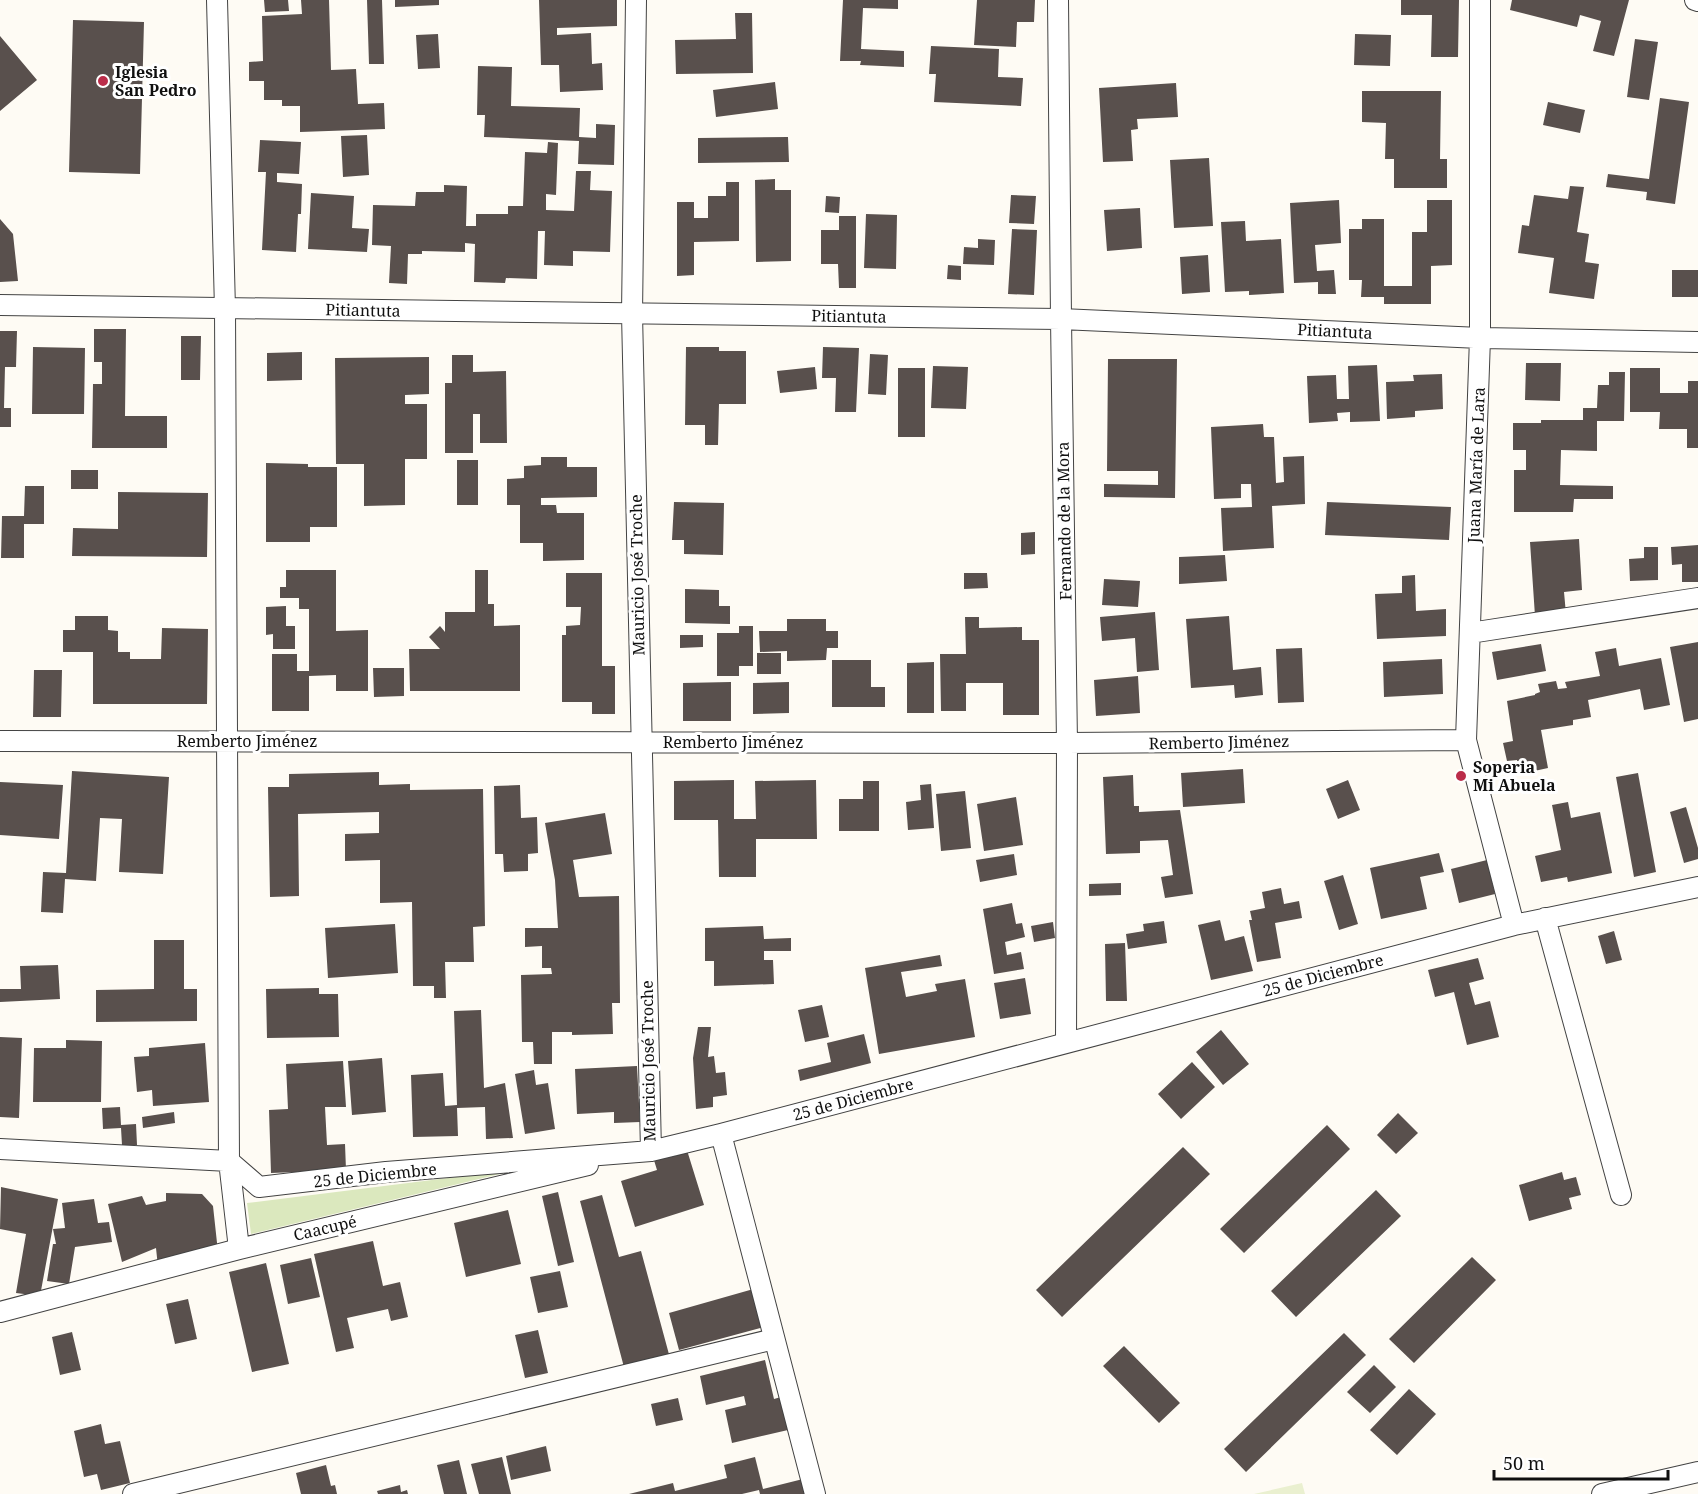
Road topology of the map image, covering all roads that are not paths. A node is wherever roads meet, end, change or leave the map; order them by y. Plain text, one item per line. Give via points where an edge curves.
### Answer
1 (217, 0) edge
2 (636, 0) edge
3 (1058, 0) edge
4 (1480, 0) edge
5 (0, 305) edge
6 (225, 309) junction
7 (632, 314) junction
8 (1061, 319) junction
9 (1480, 338) junction
10 (1698, 342) edge
11 (1698, 598) edge
12 (1470, 633) junction
13 (1466, 740) junction
14 (0, 741) edge
15 (227, 741) junction
16 (640, 742) junction
17 (1067, 744) junction
18 (1698, 887) edge
19 (1545, 918) junction
20 (1514, 925) junction
21 (1066, 1043) junction
22 (721, 1134) junction
23 (0, 1149) edge
24 (651, 1151) junction
25 (229, 1161) junction
26 (1621, 1195) dead end
27 (239, 1249) junction
28 (0, 1312) edge
29 (774, 1339) junction
30 (1698, 1472) edge
31 (133, 1494) edge
32 (814, 1494) edge
33 (1602, 1494) edge

1 - 6 street
2 - 7 street, Mauricio José Troche
3 - 8 street, Fernando de la Mora
4 - 9 street, Juana María de Lara
5 - 6 street, Pitiantuta
6 - 7 street, Pitiantuta
6 - 15 street
7 - 8 street, Pitiantuta
7 - 16 street, Mauricio José Troche
8 - 9 street, Pitiantuta
8 - 17 street, Fernando de la Mora
9 - 10 street, Pitiantuta
9 - 12 street, Juana María de Lara
11 - 12 street
12 - 13 street, Juana María de Lara
13 - 17 street, Remberto Jiménez
13 - 20 street, Juana María de Lara
14 - 15 street, Remberto Jiménez
15 - 16 street, Remberto Jiménez
15 - 25 street
16 - 17 street, Remberto Jiménez
16 - 24 street, Mauricio José Troche
17 - 21 street, Fernando de la Mora
18 - 19 street, 25 de Diciembre
19 - 20 street, 25 de Diciembre
19 - 26 street
20 - 21 street, 25 de Diciembre
21 - 22 street, 25 de Diciembre
22 - 24 street, 25 de Diciembre
22 - 29 street
23 - 25 street
24 - 25 street, 25 de Diciembre via 258,1187
24 - 27 street, Caacupé
25 - 27 street
27 - 28 street, Caacupé
29 - 31 street
29 - 32 street
30 - 33 street

